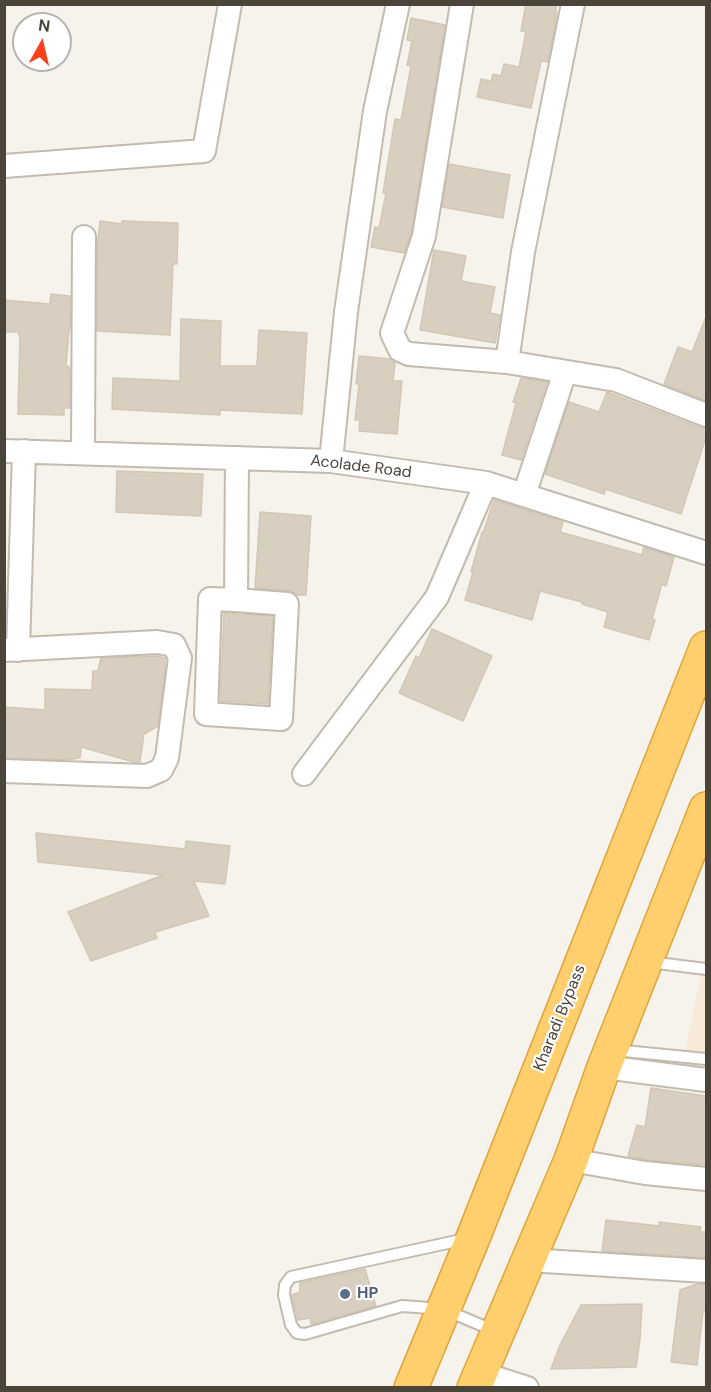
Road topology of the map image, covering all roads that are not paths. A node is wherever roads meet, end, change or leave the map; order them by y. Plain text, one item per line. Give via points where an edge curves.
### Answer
1 (230, 4) edge
2 (398, 4) edge
3 (462, 4) edge
4 (573, 4) edge
5 (4, 166) edge
6 (84, 237) dead end
7 (507, 362) junction
8 (565, 372) junction
9 (706, 416) edge
10 (14, 451) edge
11 (83, 453) junction
12 (237, 458) junction
13 (331, 461) junction
14 (486, 483) junction
15 (14, 490) edge
16 (524, 495) junction
17 (706, 553) edge
18 (236, 600) junction
19 (706, 648) edge
20 (11, 650) edge
21 (4, 771) edge
22 (304, 774) dead end
23 (706, 809) edge
24 (646, 962) junction
25 (706, 969) edge
26 (608, 1058) junction
27 (706, 1059) edge
28 (706, 1080) edge
29 (571, 1160) junction
30 (706, 1179) edge
31 (473, 1238) junction
32 (528, 1260) junction
33 (706, 1271) edge
34 (443, 1309) junction
35 (498, 1332) junction
36 (477, 1380) edge
37 (411, 1388) edge
38 (527, 1388) edge

1 - 5 street via 204,151
2 - 13 street via 373,123 346,312
3 - 7 street via 424,236 392,333 400,350 410,354
4 - 7 street via 524,252
6 - 11 street
7 - 8 street
8 - 9 street via 615,380
8 - 16 street
10 - 11 street, Acolade Road
10 - 15 street
11 - 12 street, Acolade Road
12 - 13 street, Acolade Road
12 - 18 street
13 - 14 street, Acolade Road
14 - 16 street, Acolade Road
14 - 22 street via 437,597
15 - 20 street
16 - 17 street, Acolade Road
18 - 18 street via 210,599 206,714 281,719 287,604
19 - 31 highway, Kharadi Bypass
20 - 21 street via 157,642 174,645 180,658 167,758 161,770 147,776
23 - 24 highway
24 - 25 lane
24 - 26 highway
26 - 27 lane
26 - 28 street
26 - 29 highway
29 - 30 street
29 - 32 highway
31 - 34 highway, Kharadi Bypass
31 - 34 lane via 291,1277 285,1285 291,1325 297,1333 402,1306
32 - 33 street
32 - 35 highway
34 - 35 lane
34 - 37 highway, Kharadi Bypass
35 - 36 highway
36 - 38 street

